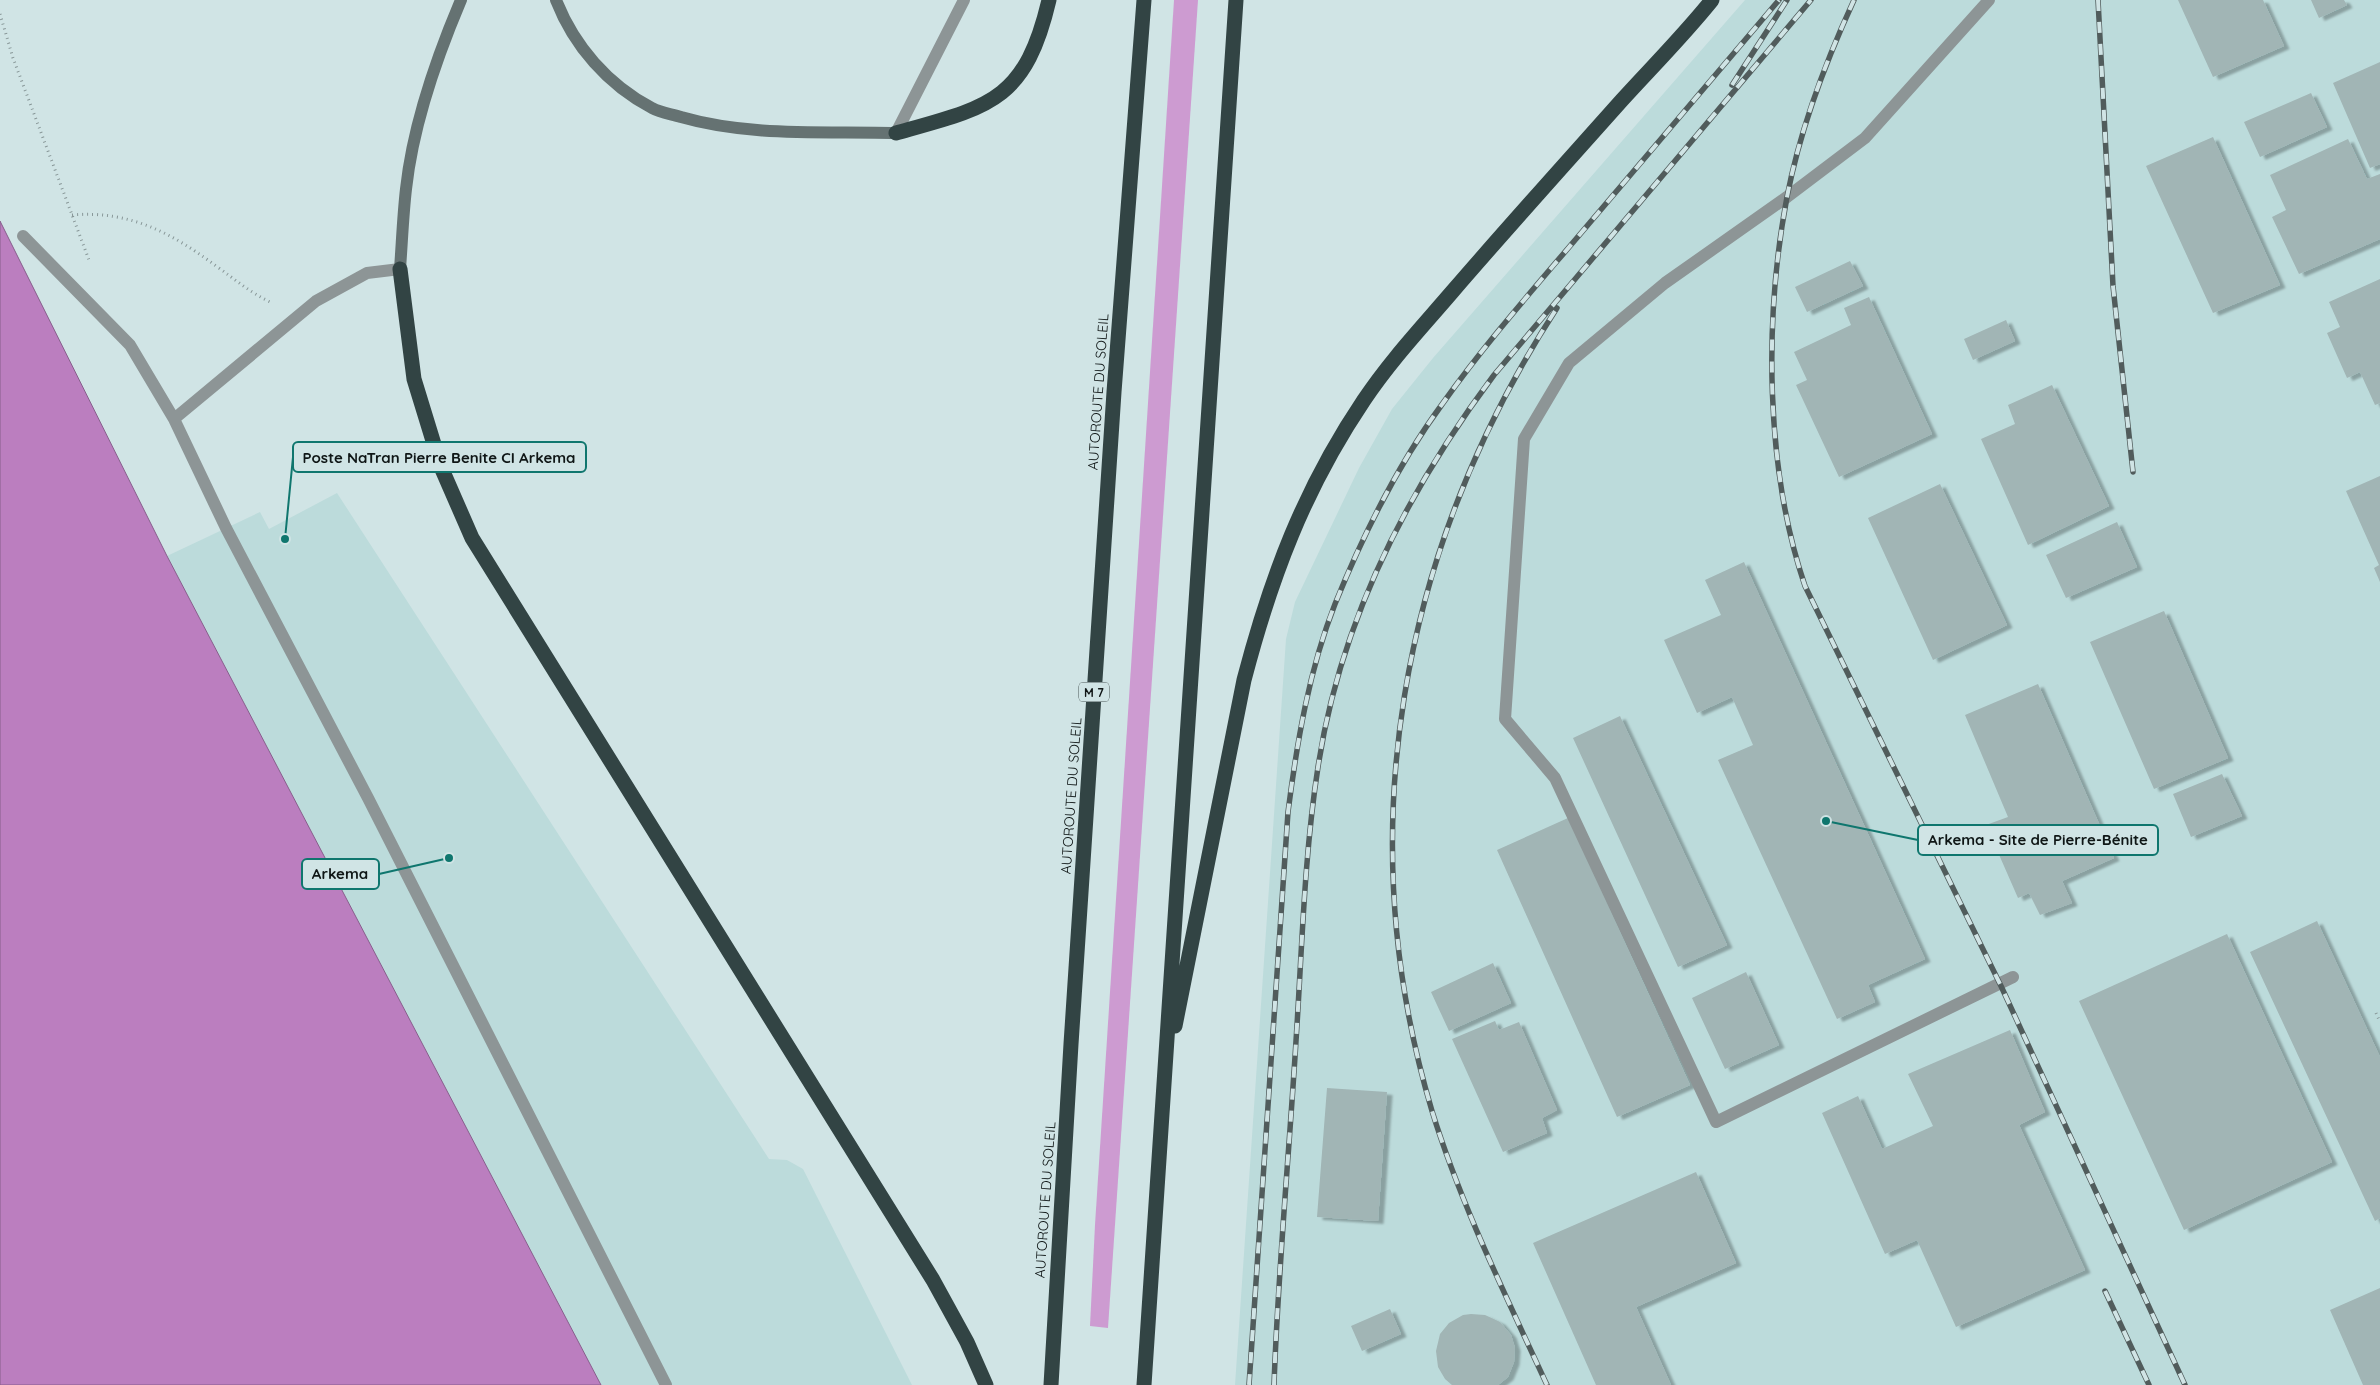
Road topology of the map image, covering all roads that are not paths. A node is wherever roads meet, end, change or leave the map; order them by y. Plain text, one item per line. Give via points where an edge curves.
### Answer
1 (462, 0) edge
2 (556, 0) edge
3 (964, 0) edge
4 (1049, 0) edge
5 (1144, 0) edge
6 (1236, 0) edge
7 (1712, 0) edge
8 (1989, 0) edge
9 (896, 133) junction
10 (23, 236) dead end
11 (400, 269) junction
12 (174, 419) junction
13 (2014, 977) dead end
14 (1163, 1086) junction
15 (666, 1385) edge
16 (986, 1385) edge
17 (1052, 1385) edge
18 (1144, 1385) edge

1 - 11 street via 442,44 420,118 406,188
2 - 9 street via 584,51 612,82 653,109 696,121 755,130
3 - 9 street
4 - 9 highway via 1028,64 998,97 948,118
5 - 17 highway, AUTOROUTE DU SOLEIL / M 7 via 1114,392
6 - 14 highway
7 - 14 highway via 1408,343 1365,399 1308,496 1280,559 1258,624 1244,680
8 - 13 street via 1864,138 1666,283 1569,364 1524,439 1506,719 1555,778 1716,1122
10 - 12 street via 130,345
11 - 12 street via 367,273 316,301
11 - 16 highway via 414,379 441,467 472,538 933,1280
12 - 15 street via 226,528 368,798
14 - 18 highway

